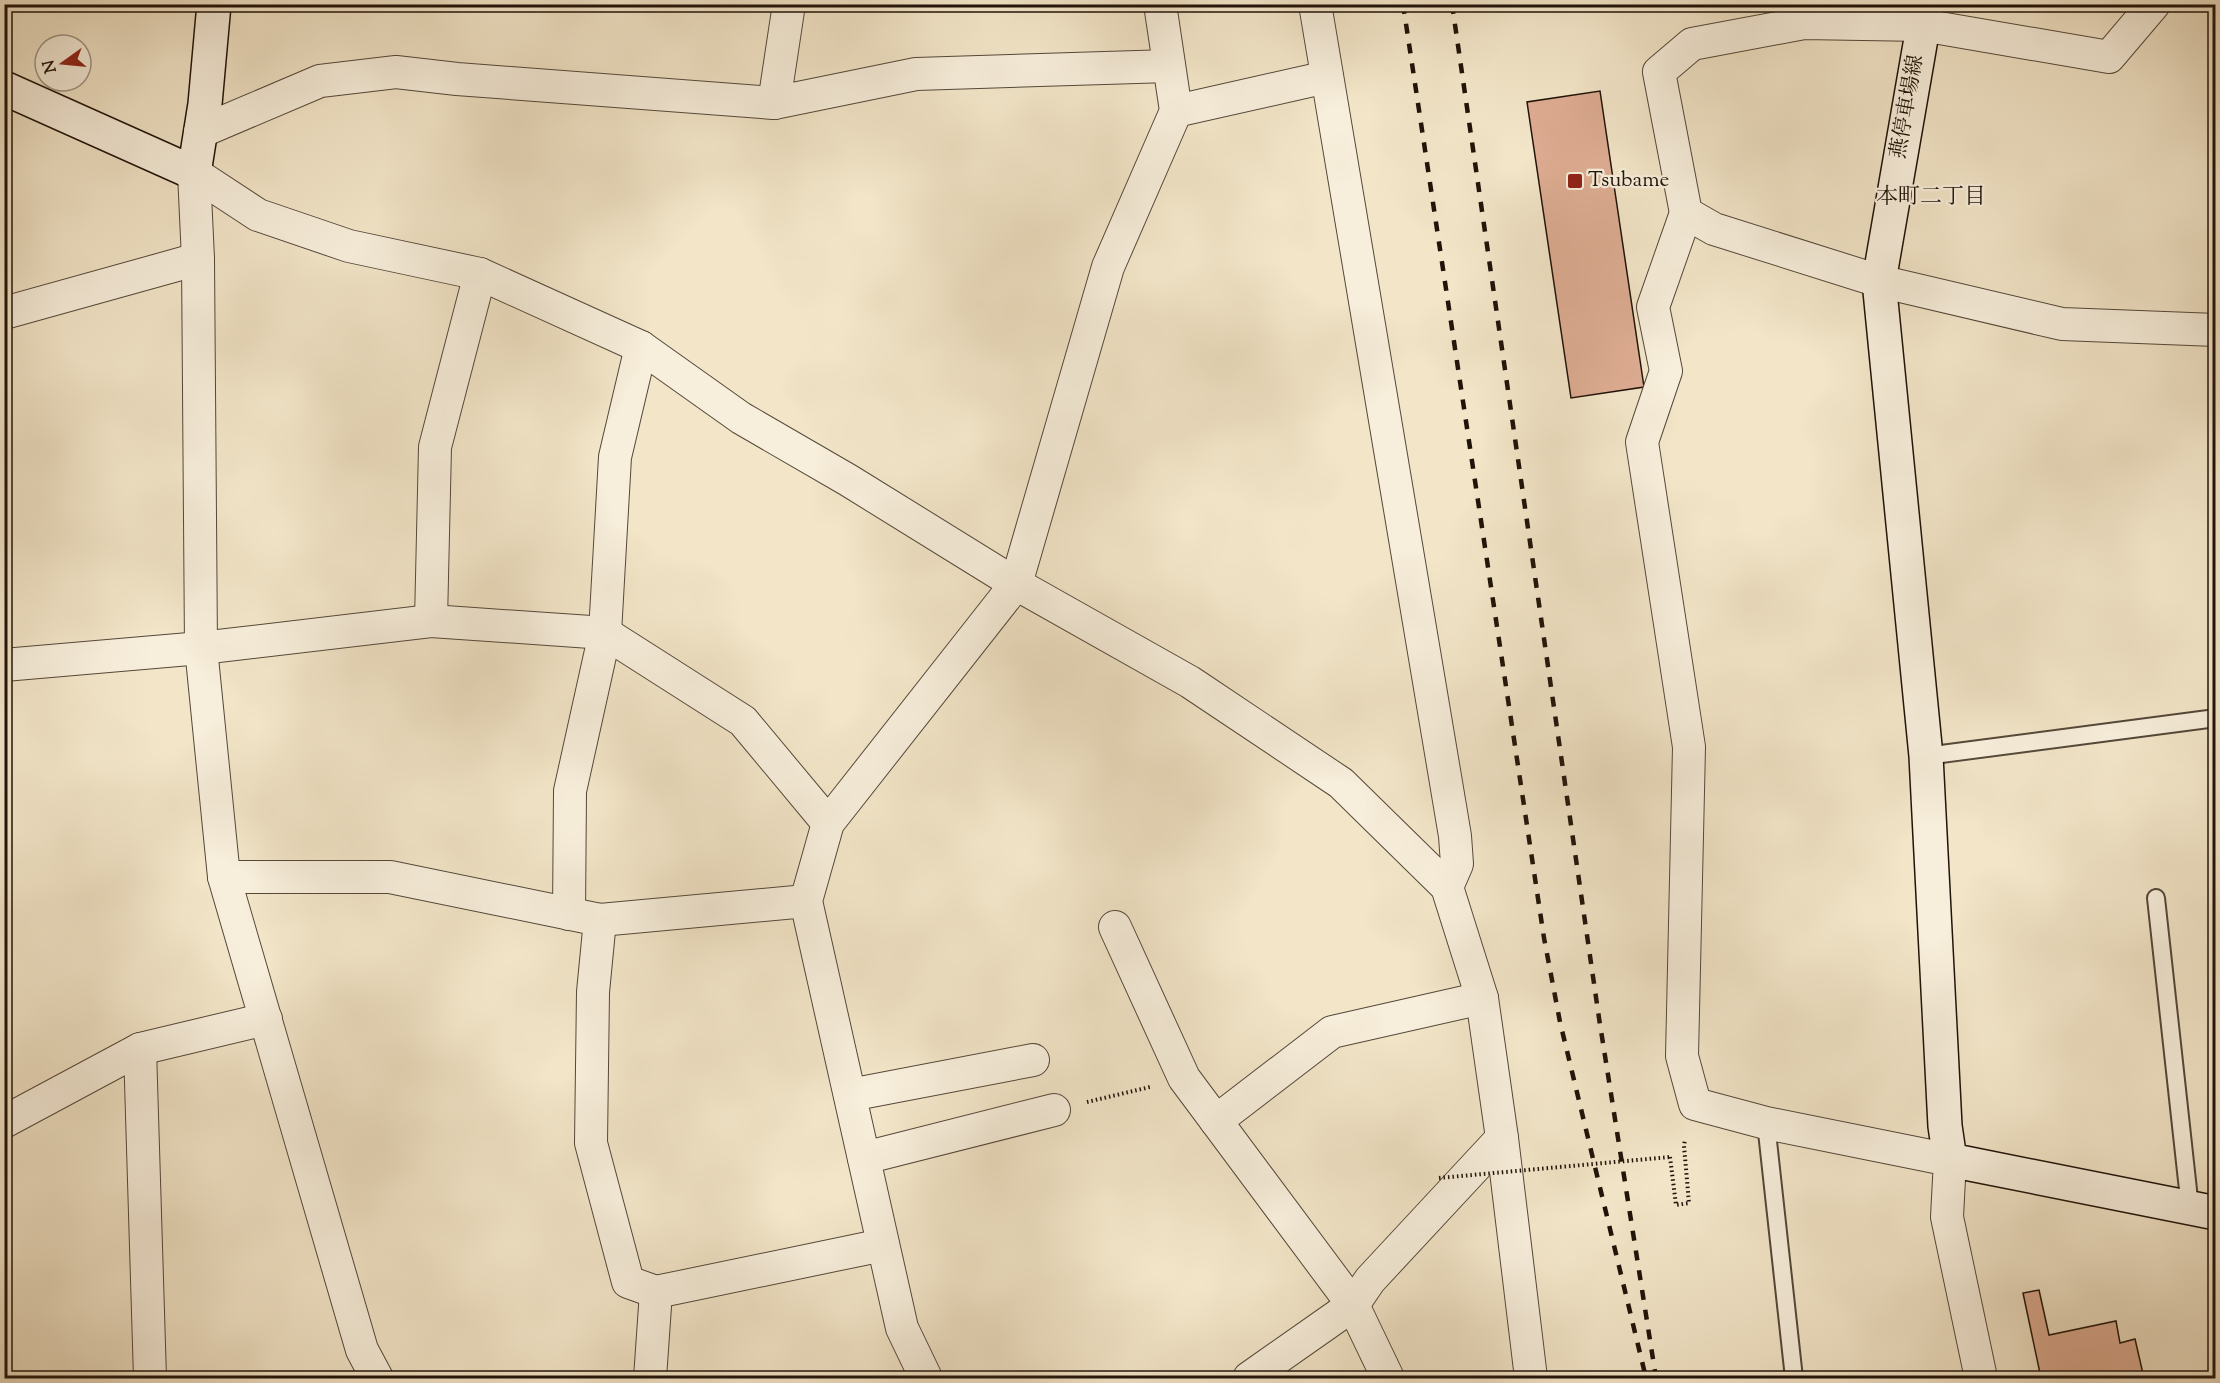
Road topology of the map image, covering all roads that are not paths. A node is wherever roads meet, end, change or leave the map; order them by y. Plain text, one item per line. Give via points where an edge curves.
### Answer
1 (214, 4) edge
2 (789, 4) edge
3 (1160, 4) edge
4 (1315, 4) edge
5 (2154, 4) edge
6 (1924, 15) edge
7 (1169, 66) junction
8 (1327, 78) junction
9 (4, 88) edge
10 (774, 103) junction
11 (1176, 111) junction
12 (200, 132) junction
13 (194, 173) junction
14 (1686, 213) junction
15 (198, 259) junction
16 (480, 274) junction
17 (1879, 281) junction
18 (4, 313) edge
19 (2216, 330) edge
20 (641, 347) junction
21 (1016, 584) junction
22 (431, 621) junction
23 (605, 633) junction
24 (201, 648) junction
25 (4, 665) edge
26 (2216, 718) edge
27 (1926, 756) junction
28 (828, 823) junction
29 (224, 877) junction
30 (1447, 886) junction
31 (2156, 898) dead end
32 (806, 902) junction
33 (569, 914) junction
34 (600, 920) junction
35 (1115, 927) dead end
36 (1482, 998) junction
37 (266, 1019) junction
38 (140, 1049) junction
39 (1033, 1060) dead end
40 (850, 1095) junction
41 (1054, 1110) road end
42 (1216, 1120) junction
43 (4, 1122) edge
44 (1766, 1123) junction
45 (1502, 1138) junction
46 (864, 1158) junction
47 (1950, 1160) junction
48 (2203, 1210) edge
49 (884, 1245) junction
50 (656, 1292) junction
51 (1353, 1305) junction
52 (150, 1378) edge
53 (377, 1378) edge
54 (650, 1378) edge
55 (926, 1378) edge
56 (1249, 1378) edge
57 (1388, 1378) edge
58 (1531, 1378) edge
59 (1794, 1378) edge
60 (1981, 1378) edge

1 - 12 street
2 - 10 street
3 - 7 street
4 - 8 street
5 - 6 street via 2109,57
6 - 14 street via 1804,23 1692,44 1659,72
6 - 17 street, 燕停車場線
7 - 10 street via 916,74
7 - 11 street
8 - 11 street
8 - 30 street via 1455,836 1457,864
9 - 13 street
10 - 12 street via 396,72 320,81
11 - 21 street via 1108,267
12 - 13 street
13 - 15 street
13 - 16 street via 258,215 349,246
14 - 17 street via 1714,229
14 - 44 street via 1653,307 1666,371 1642,442 1689,747 1682,1056 1695,1104
15 - 18 street
15 - 24 street
16 - 20 street
16 - 22 street via 435,447
17 - 19 street via 2062,324
17 - 27 street, 燕停車場線
20 - 21 street via 741,418
20 - 23 street via 615,457
21 - 28 street
21 - 30 street via 1190,682 1341,783
22 - 23 street
22 - 24 street
23 - 28 street via 743,721
23 - 33 street via 570,791
24 - 25 street
24 - 29 street
26 - 27 lane
27 - 47 street, 燕停車場線
28 - 32 street
29 - 33 street via 390,877
29 - 37 street
30 - 36 street
31 - 48 lane
32 - 34 street
32 - 40 street
33 - 34 street
34 - 50 street via 594,992 591,1143 628,1282
35 - 42 street via 1184,1078
36 - 42 street via 1332,1032
36 - 45 street
37 - 38 street
37 - 53 street via 362,1350
38 - 43 street
38 - 52 street
39 - 40 street
40 - 46 street
41 - 46 street
42 - 51 street
44 - 47 street
44 - 59 lane
45 - 51 street via 1370,1280
45 - 58 street
46 - 49 street
47 - 48 street
47 - 60 street via 1947,1217
49 - 50 street
49 - 55 street via 902,1328
50 - 54 street
51 - 56 street
51 - 57 street

